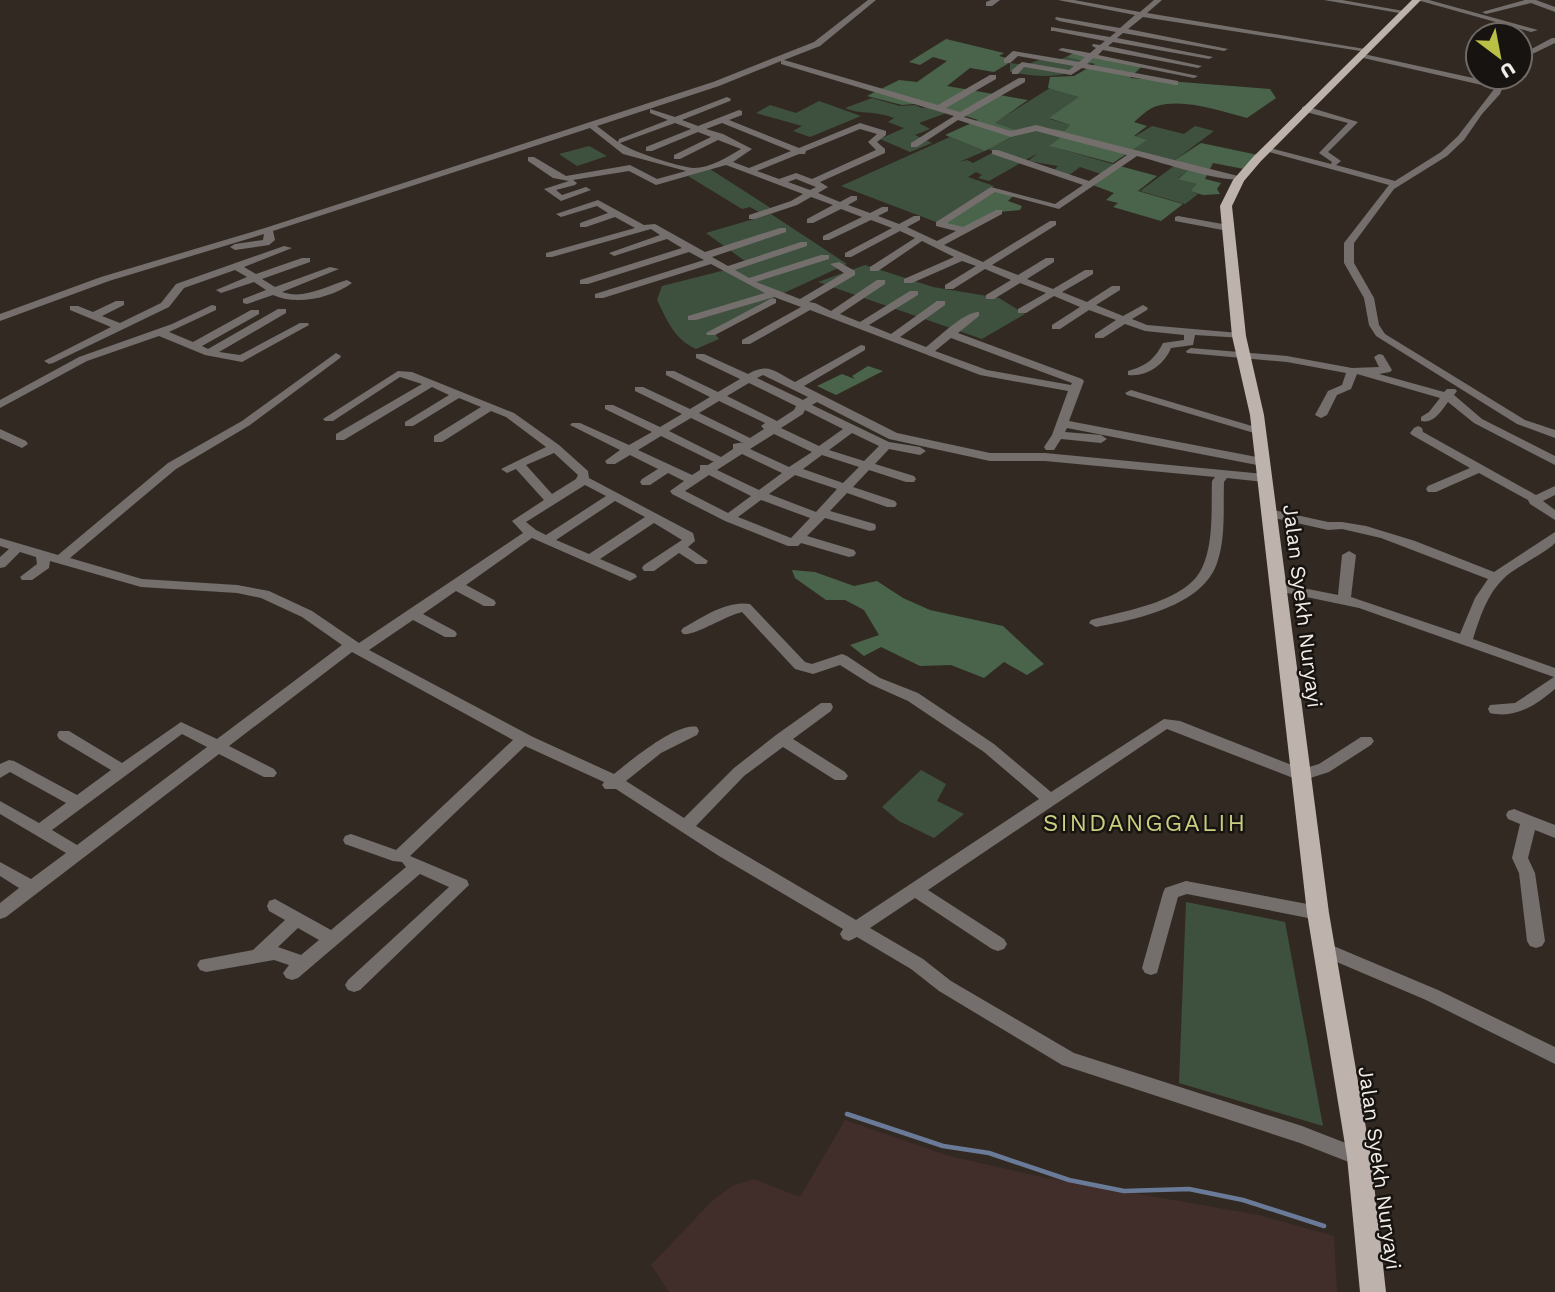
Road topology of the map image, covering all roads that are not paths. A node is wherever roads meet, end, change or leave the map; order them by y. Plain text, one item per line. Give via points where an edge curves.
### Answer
1 (872, 0) edge
2 (1062, 0) edge
3 (1113, 0) edge
4 (1158, 0) edge
5 (1328, 0) edge
6 (1077, 1) edge
7 (1530, 1) edge
8 (1414, 4) edge
9 (1150, 7) junction
10 (1172, 10) dead end
11 (1555, 10) edge
12 (1486, 12) dead end
13 (1140, 14) junction
14 (1059, 19) dead end
15 (1491, 21) edge
16 (1131, 22) junction
17 (1054, 29) dead end
18 (1122, 30) junction
19 (1111, 39) junction
20 (1555, 40) edge
21 (1070, 41) dead end
22 (1177, 41) junction
23 (1232, 41) dead end
24 (1102, 47) junction
25 (1224, 49) dead end
26 (1062, 50) dead end
27 (1534, 51) edge
28 (1364, 53) junction
29 (1092, 56) junction
30 (1209, 57) dead end
31 (784, 62) dead end
32 (1022, 64) junction
33 (1081, 65) junction
34 (1198, 66) dead end
35 (1015, 72) dead end
36 (1464, 73) edge
37 (1194, 76) dead end
38 (993, 78) dead end
39 (1022, 80) dead end
40 (1175, 83) dead end
41 (1497, 91) edge
42 (701, 94) dead end
43 (727, 99) dead end
44 (939, 107) junction
45 (1305, 109) junction
46 (653, 111) junction
47 (739, 113) dead end
48 (960, 116) junction
49 (674, 119) junction
50 (722, 120) junction
51 (619, 123) dead end
52 (591, 125) junction
53 (700, 128) junction
54 (755, 132) junction
55 (720, 136) junction
56 (622, 141) dead end
57 (732, 141) junction
58 (914, 145) dead end
59 (649, 149) dead end
60 (1266, 150) junction
61 (802, 152) junction
62 (995, 152) dead end
63 (1132, 154) junction
64 (677, 157) dead end
65 (531, 159) dead end
66 (726, 162) junction
67 (1331, 166) junction
68 (694, 171) junction
69 (749, 171) junction
70 (1241, 178) junction
71 (779, 182) junction
72 (813, 183) junction
73 (1394, 183) junction
74 (1090, 184) junction
75 (812, 194) junction
76 (854, 198) dead end
77 (839, 204) junction
78 (885, 209) dead end
79 (999, 212) dead end
80 (616, 213) junction
81 (561, 214) dead end
82 (866, 216) junction
83 (752, 217) dead end
84 (917, 219) dead end
85 (1178, 219) dead end
86 (810, 221) dead end
87 (1053, 223) dead end
88 (583, 225) dead end
89 (640, 227) junction
90 (895, 228) junction
91 (1228, 228) junction
92 (268, 230) junction
93 (783, 230) dead end
94 (964, 230) junction
95 (670, 235) junction
96 (826, 238) dead end
97 (921, 238) junction
98 (803, 244) dead end
99 (936, 245) junction
100 (287, 248) dead end
101 (691, 248) junction
102 (219, 251) junction
103 (614, 253) dead end
104 (549, 255) dead end
105 (848, 255) dead end
106 (825, 257) dead end
107 (962, 257) junction
108 (708, 258) junction
109 (306, 260) dead end
110 (1050, 260) dead end
111 (835, 264) dead end
112 (239, 265) junction
113 (986, 266) junction
114 (727, 269) junction
115 (874, 269) dead end
116 (334, 270) dead end
117 (1089, 272) dead end
118 (255, 278) junction
119 (1021, 279) junction
120 (748, 281) junction
121 (908, 281) dead end
122 (584, 282) dead end
123 (881, 282) dead end
124 (347, 283) dead end
125 (949, 288) dead end
126 (1116, 288) dead end
127 (221, 290) dead end
128 (272, 292) junction
129 (82, 293) dead end
130 (914, 293) dead end
131 (1052, 293) junction
132 (779, 295) junction
133 (599, 296) dead end
134 (990, 297) dead end
135 (247, 301) dead end
136 (120, 303) dead end
137 (941, 303) dead end
138 (807, 304) junction
139 (1088, 306) junction
140 (74, 308) dead end
141 (212, 308) dead end
142 (1143, 308) dead end
143 (282, 311) dead end
144 (1021, 311) dead end
145 (255, 312) dead end
146 (833, 314) junction
147 (975, 314) dead end
148 (93, 316) junction
149 (0, 318) edge
150 (1124, 320) junction
151 (304, 325) dead end
152 (862, 325) junction
153 (725, 326) junction
154 (121, 327) junction
155 (1056, 327) dead end
156 (158, 331) junction
157 (1191, 332) junction
158 (712, 333) dead end
159 (948, 333) junction
160 (1099, 336) dead end
161 (1239, 336) junction
162 (894, 337) junction
163 (746, 342) dead end
164 (81, 346) junction
165 (194, 346) junction
166 (861, 348) dead end
167 (928, 351) junction
168 (1191, 351) dead end
169 (209, 353) junction
170 (1242, 354) junction
171 (336, 356) dead end
172 (700, 356) dead end
173 (1379, 357) dead end
174 (49, 361) dead end
175 (68, 366) junction
176 (1357, 372) junction
177 (670, 373) dead end
178 (1132, 373) dead end
179 (748, 378) junction
180 (431, 383) junction
181 (796, 386) junction
182 (639, 389) dead end
183 (1074, 389) junction
184 (1456, 389) junction
185 (1131, 393) dead end
186 (458, 394) junction
187 (720, 396) junction
188 (817, 397) junction
189 (490, 407) junction
190 (609, 407) dead end
191 (802, 407) junction
192 (0, 410) edge
193 (691, 413) junction
194 (1321, 415) dead end
195 (409, 424) dead end
196 (576, 425) dead end
197 (770, 425) junction
198 (353, 429) junction
199 (850, 429) junction
200 (1060, 429) junction
201 (662, 431) junction
202 (1258, 431) junction
203 (0, 433) edge
204 (1555, 434) edge
205 (340, 437) dead end
206 (438, 439) dead end
207 (22, 444) dead end
208 (741, 445) junction
209 (886, 445) junction
210 (938, 446) junction
211 (555, 447) junction
212 (1050, 447) dead end
213 (629, 450) junction
214 (820, 451) junction
215 (716, 458) junction
216 (611, 461) dead end
217 (1555, 461) edge
218 (866, 467) junction
219 (667, 468) junction
220 (706, 468) junction
221 (1479, 468) junction
222 (1263, 470) junction
223 (791, 471) junction
224 (1224, 474) junction
225 (689, 479) junction
226 (910, 479) dead end
227 (582, 481) junction
228 (646, 482) dead end
229 (1432, 489) dead end
230 (845, 490) junction
231 (1555, 490) edge
232 (759, 495) junction
233 (615, 496) junction
234 (1535, 499) junction
235 (551, 500) junction
236 (891, 504) dead end
237 (1269, 513) junction
238 (821, 515) junction
239 (1555, 516) edge
240 (654, 517) junction
241 (729, 518) junction
242 (870, 527) dead end
243 (531, 533) junction
244 (1555, 536) edge
245 (799, 538) junction
246 (547, 540) junction
247 (0, 542) edge
248 (18, 547) junction
249 (680, 548) junction
250 (849, 553) dead end
251 (42, 555) junction
252 (1349, 555) dead end
253 (590, 559) junction
254 (60, 560) junction
255 (701, 561) dead end
256 (0, 565) edge
257 (649, 568) dead end
258 (27, 577) dead end
259 (630, 577) dead end
260 (1496, 579) junction
261 (456, 585) junction
262 (1278, 587) junction
263 (1344, 599) junction
264 (489, 603) dead end
265 (413, 614) junction
266 (1096, 623) dead end
267 (688, 631) dead end
268 (450, 634) dead end
269 (1465, 640) junction
270 (355, 647) junction
271 (1555, 673) edge
272 (1555, 682) edge
273 (826, 707) dead end
274 (1495, 709) dead end
275 (692, 731) dead end
276 (64, 735) dead end
277 (524, 738) junction
278 (781, 739) junction
279 (1366, 741) dead end
280 (218, 746) junction
281 (122, 770) junction
282 (0, 772) edge
283 (269, 774) dead end
284 (1301, 775) junction
285 (840, 776) dead end
286 (612, 783) junction
287 (1050, 800) junction
288 (78, 803) junction
289 (0, 807) edge
290 (685, 827) junction
291 (39, 831) junction
292 (1555, 832) edge
293 (351, 840) dead end
294 (78, 853) junction
295 (399, 857) junction
296 (418, 866) junction
297 (0, 868) edge
298 (32, 888) junction
299 (915, 890) junction
300 (275, 906) dead end
301 (0, 912) edge
302 (1318, 913) junction
303 (297, 919) junction
304 (852, 932) junction
305 (331, 939) junction
306 (1536, 942) dead end
307 (998, 944) dead end
308 (1324, 949) junction
309 (260, 953) junction
310 (206, 965) dead end
311 (1151, 968) dead end
312 (354, 985) dead end
313 (1555, 1056) edge
314 (1359, 1157) junction
315 (1373, 1292) edge

1 - 52 street via 817,44 673,100
2 - 6 street
3 - 9 street
4 - 9 street
5 - 8 street
6 - 13 street
6 - 16 street via 1064,10
7 - 11 street
7 - 12 street
8 - 15 street
8 - 28 main road, Jalan Syekh Nuryayi
9 - 10 street
9 - 13 street
13 - 16 street
13 - 28 street
14 - 18 street
16 - 18 street
17 - 19 street
18 - 19 street
18 - 22 street
19 - 24 street
19 - 30 street
20 - 27 street
21 - 24 street
22 - 23 street via 1185,32
22 - 25 street
24 - 29 street
24 - 34 street
26 - 29 street
28 - 36 street
28 - 45 main road, Jalan Syekh Nuryayi
29 - 33 street
29 - 37 street
31 - 44 street
32 - 33 street via 1071,73
32 - 33 street via 1007,61 1016,53
32 - 35 street
33 - 40 street
38 - 44 street
39 - 48 street
41 - 73 street via 1444,154
42 - 46 street
43 - 49 street
44 - 48 street
45 - 60 main road, Jalan Syekh Nuryayi
45 - 67 street via 1354,122 1323,153 1337,161
46 - 49 street
46 - 51 street
47 - 50 street
48 - 58 street
48 - 63 street via 1011,134 1036,128
49 - 53 street
49 - 56 street
50 - 53 street
50 - 54 street
52 - 68 street via 626,152
52 - 92 street
53 - 55 street
53 - 59 street
54 - 57 street
54 - 61 street
55 - 57 street
55 - 64 street
57 - 66 street via 748,149
60 - 67 street
60 - 70 main road, Jalan Syekh Nuryayi
61 - 69 street
61 - 72 street via 860,126 883,133 872,142 882,151
62 - 74 street
63 - 70 street
63 - 74 street
65 - 68 street via 569,181 630,168 656,182
66 - 68 street
66 - 69 street
67 - 73 street
69 - 71 street
70 - 91 main road, Jalan Syekh Nuryayi via 1226,206
71 - 72 street via 795,176
71 - 75 street
72 - 75 street via 823,187
73 - 184 street via 1349,243 1349,263 1369,298 1381,336
74 - 94 street via 1056,207 996,189 939,224
75 - 77 street
75 - 83 street
76 - 77 street
77 - 82 street
77 - 86 street
78 - 82 street
79 - 94 street
80 - 81 street via 598,203
80 - 88 street
80 - 89 street
82 - 90 street
82 - 96 street
84 - 90 street
85 - 91 street
87 - 113 street
89 - 95 street via 652,226
89 - 104 street
90 - 97 street
90 - 105 street
91 - 161 main road, Jalan Syekh Nuryayi
92 - 102 street via 267,243
92 - 149 street via 105,279
93 - 108 street
94 - 99 street
95 - 101 street
95 - 103 street
97 - 99 street
97 - 115 street
98 - 114 street
99 - 107 street
100 - 112 street
101 - 108 street
101 - 122 street
102 - 112 street
102 - 129 street
106 - 120 street
107 - 113 street
107 - 121 street
108 - 114 street
108 - 133 street
109 - 118 street
110 - 119 street
111 - 138 street via 851,273
112 - 118 street
112 - 154 street via 180,286 169,302
113 - 119 street
113 - 125 street
114 - 120 street
116 - 128 street
117 - 131 street
118 - 127 street
118 - 128 street
119 - 131 street
119 - 134 street
120 - 132 street
123 - 146 street
124 - 128 street via 301,299 285,299
126 - 139 street
128 - 135 street
130 - 152 street
131 - 139 street
131 - 144 street
132 - 138 street
132 - 153 street
132 - 153 street via 698,317
136 - 148 street
137 - 162 street
138 - 146 street
138 - 163 street
139 - 150 street
139 - 155 street
140 - 148 street
141 - 156 street
142 - 150 street
143 - 169 street
145 - 165 street
146 - 152 street
147 - 159 street
148 - 154 street
150 - 157 street via 1150,329
150 - 160 street
151 - 169 street via 246,358
152 - 162 street
153 - 158 street
154 - 164 street
156 - 165 street
156 - 175 street
157 - 161 street
157 - 178 street via 1189,343 1167,347 1150,366
159 - 167 street
159 - 183 street via 1078,381
161 - 170 main road, Jalan Syekh Nuryayi
162 - 167 street
164 - 174 street
164 - 175 street via 82,351
165 - 169 street
166 - 181 street
167 - 183 street via 984,373
168 - 170 street
170 - 176 street
170 - 202 main road, Jalan Syekh Nuryayi
171 - 254 street via 247,423 172,466
172 - 179 street
173 - 176 street via 1386,370
175 - 192 street
176 - 184 street
176 - 194 street via 1347,387 1332,393
177 - 187 street
179 - 181 street via 763,370
179 - 187 street
179 - 191 street
180 - 186 street
180 - 198 street
180 - 198 street via 399,374 329,419
181 - 188 street
182 - 193 street
183 - 200 street
184 - 204 street
184 - 217 street via 1478,421
184 - 221 street via 1421,425 1418,434
185 - 202 street
186 - 189 street
186 - 195 street
187 - 193 street
187 - 197 street
188 - 191 street
188 - 210 street via 893,436
189 - 206 street
189 - 211 street via 510,415
190 - 201 street
191 - 197 street
191 - 199 street
193 - 201 street
193 - 208 street
196 - 213 street
197 - 208 street
197 - 214 street
198 - 205 street
199 - 209 street
199 - 214 street
200 - 212 street
200 - 222 street via 1183,446
201 - 213 street
201 - 215 street
202 - 222 main road, Jalan Syekh Nuryayi
203 - 207 street
208 - 215 street
208 - 220 street
208 - 223 street
209 - 210 street via 915,452
209 - 218 street
210 - 224 street via 1003,458 1045,457
211 - 227 street via 584,474
211 - 235 street via 513,466
213 - 216 street
213 - 219 street
214 - 218 street
214 - 223 street
215 - 220 street
218 - 226 street
218 - 230 street
219 - 225 street
219 - 228 street
220 - 225 street
220 - 232 street
221 - 229 street
221 - 234 street
222 - 224 street
222 - 237 main road, Jalan Syekh Nuryayi
223 - 230 street
223 - 232 street
224 - 266 street via 1218,481 1208,571 1184,593 1160,605
225 - 241 street via 676,491
227 - 233 street
227 - 235 street
230 - 236 street
230 - 238 street
231 - 234 street
232 - 238 street
232 - 241 street
233 - 240 street
233 - 246 street
234 - 239 street
235 - 243 street via 518,522
237 - 260 street via 1328,526 1356,525
237 - 262 main road, Jalan Syekh Nuryayi
238 - 242 street
238 - 245 street
240 - 249 street via 688,536
240 - 253 street
241 - 245 street via 793,543
243 - 246 street
243 - 261 street
244 - 260 street via 1542,551
245 - 250 street
246 - 253 street
247 - 248 street
248 - 251 street
248 - 256 street
249 - 255 street
249 - 257 street
251 - 254 street
251 - 258 street via 44,565
252 - 263 street
253 - 259 street
254 - 270 street via 141,583 264,594 307,614
260 - 269 street
261 - 264 street
261 - 265 street
262 - 263 street
262 - 284 main road, Jalan Syekh Nuryayi
263 - 269 street
265 - 268 street
265 - 270 street
267 - 287 street via 723,612 745,607 800,666 813,669 842,659 875,681 912,697 989,748
269 - 271 street
270 - 277 street
270 - 280 street
272 - 274 street via 1520,708
273 - 278 street
275 - 286 street via 656,749
276 - 281 street
277 - 286 street
277 - 295 street
278 - 285 street
278 - 290 street via 739,772
279 - 284 street via 1324,768
280 - 281 street via 181,727
280 - 283 street
280 - 294 street
281 - 288 street
282 - 288 street via 9,765
284 - 287 street via 1164,724
284 - 302 main road, Jalan Syekh Nuryayi
286 - 290 street
287 - 299 street
288 - 291 street
289 - 291 street
290 - 304 street
291 - 294 street
292 - 306 street via 1522,818 1520,858 1527,873
293 - 295 street
294 - 298 street
295 - 296 street
296 - 305 street
296 - 312 street via 461,885
297 - 298 street
298 - 301 street
299 - 304 street
299 - 307 street
300 - 303 street
302 - 308 main road, Jalan Syekh Nuryayi
302 - 311 street via 1177,888 1171,893
303 - 305 street
303 - 309 street
304 - 314 street via 916,964 1068,1059
305 - 309 street via 297,968 274,953
308 - 313 street via 1432,995
308 - 314 main road, Jalan Syekh Nuryayi
309 - 310 street
314 - 315 main road, Jalan Syekh Nuryayi

